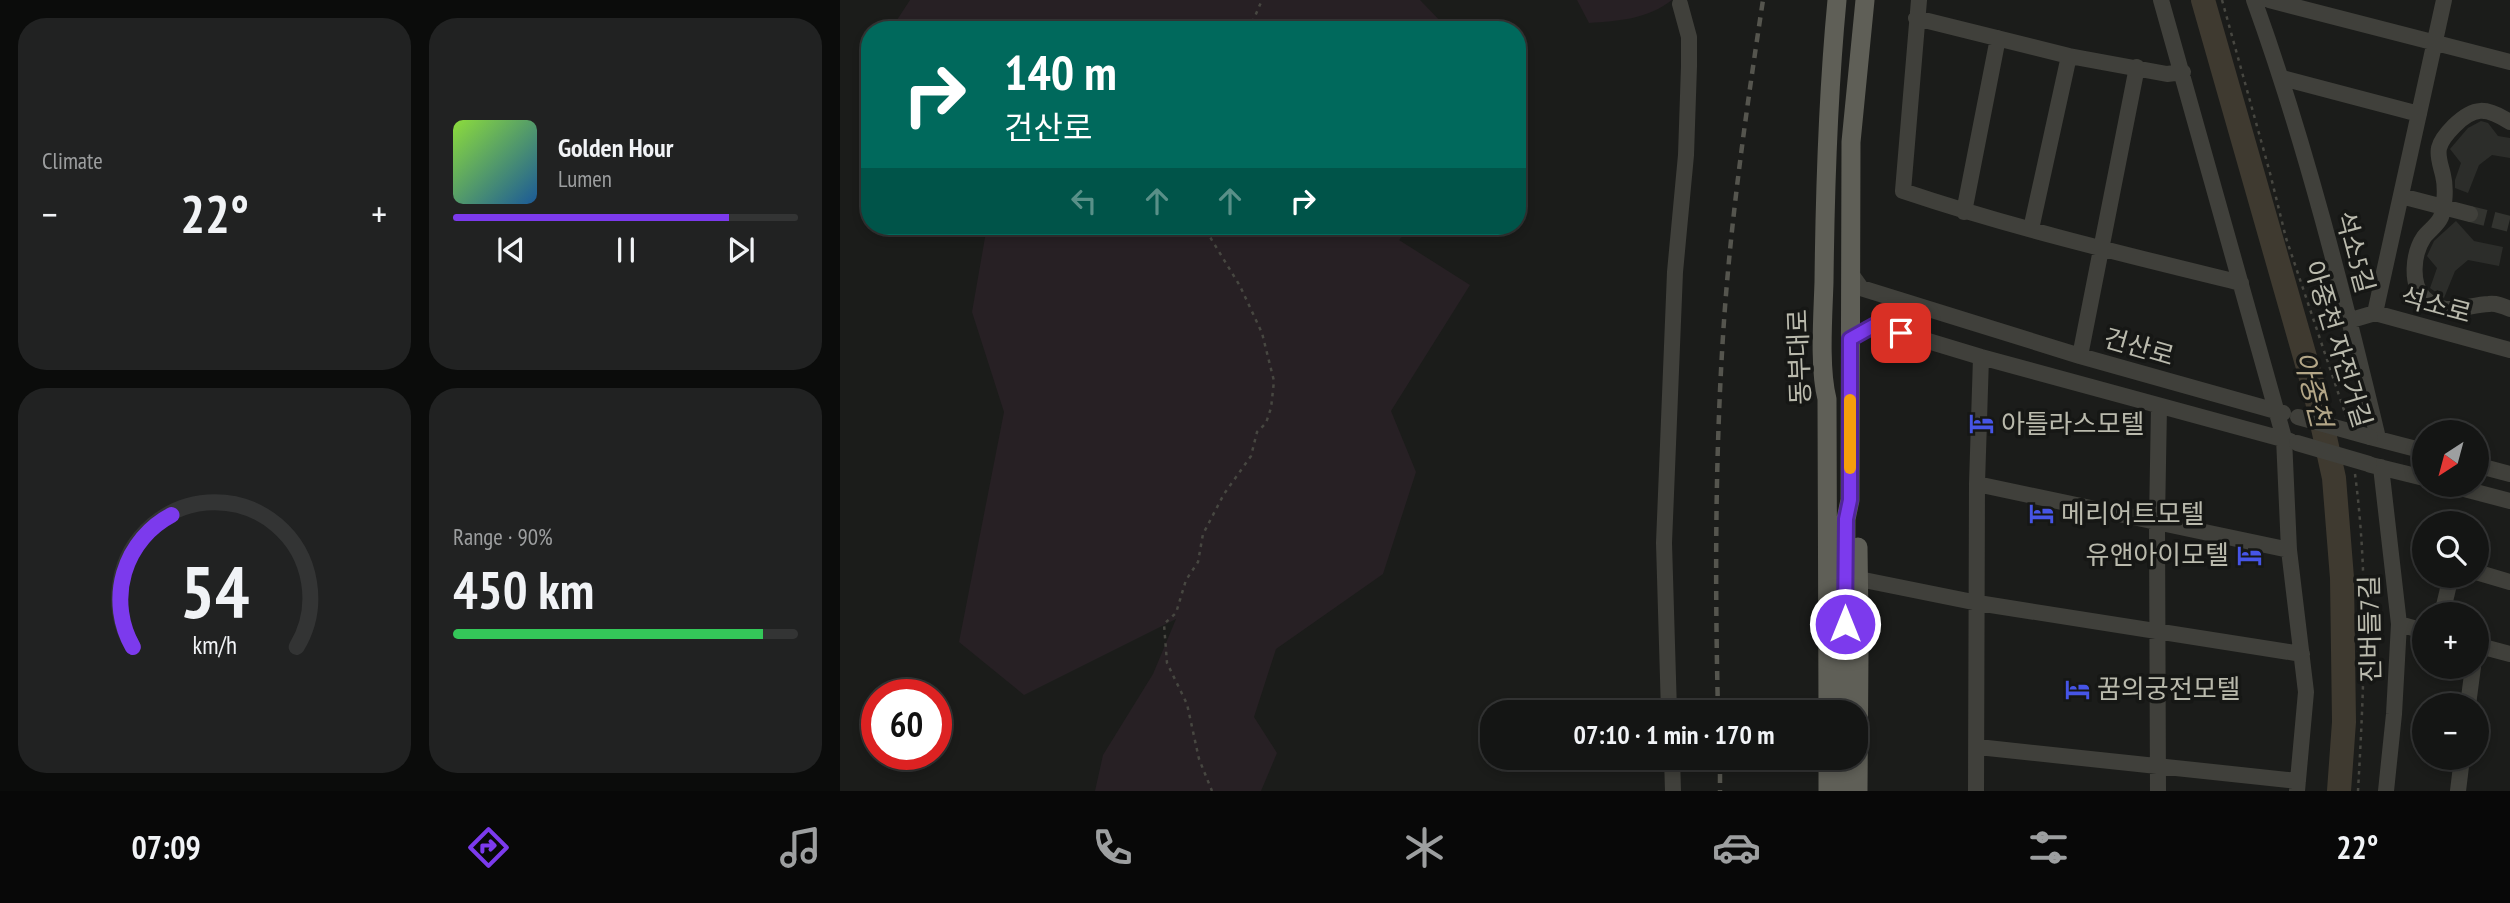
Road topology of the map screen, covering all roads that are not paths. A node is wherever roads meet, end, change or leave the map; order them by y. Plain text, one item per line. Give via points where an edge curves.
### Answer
1 (1836, 0) edge
2 (1865, 0) edge
3 (1919, 0) edge
4 (2161, 0) edge
5 (2254, 0) edge
6 (2269, 0) edge
7 (2444, 0) edge
8 (1680, 4) dead end
9 (1916, 18) junction
10 (1998, 38) junction
11 (2435, 43) junction
12 (2069, 57) junction
13 (2510, 62) edge
14 (2137, 67) junction
15 (2183, 72) junction
16 (2282, 78) junction
17 (2419, 114) junction
18 (2510, 122) edge
19 (2401, 196) junction
20 (2444, 207) junction
21 (1964, 212) junction
22 (2470, 214) tunnel mouth
23 (2031, 229) junction
24 (2102, 249) junction
25 (1851, 274) junction
26 (2241, 283) junction
27 (2510, 309) edge
28 (2375, 313) junction
29 (2348, 321) junction
30 (1850, 339) junction
31 (2510, 350) edge
32 (2080, 356) junction
33 (1981, 357) junction
34 (1823, 385) junction
35 (2160, 406) junction
36 (2277, 411) junction
37 (2374, 438) junction
38 (2291, 441) junction
39 (2412, 448) edge
40 (2368, 465) junction
41 (2489, 468) edge
42 (2510, 474) edge
43 (2412, 475) edge
44 (1977, 484) junction
45 (2489, 495) edge
46 (1850, 500) junction
47 (2510, 501) edge
48 (2157, 521) junction
49 (2289, 550) junction
50 (2489, 576) edge
51 (1859, 579) junction
52 (2510, 582) edge
53 (1978, 603) junction
54 (2399, 624) junction
55 (2412, 628) edge
56 (2157, 631) junction
57 (2489, 648) edge
58 (2302, 654) junction
59 (2510, 654) edge
60 (1669, 700) edge
61 (1817, 700) edge
62 (1828, 700) edge
63 (1844, 700) edge
64 (1978, 747) junction
65 (2158, 766) junction
66 (1672, 770) edge
67 (1817, 770) edge
68 (1828, 770) edge
69 (1844, 770) edge
70 (2461, 770) edge
71 (2297, 786) edge
72 (1673, 791) edge
73 (1817, 791) edge
74 (1828, 791) edge
75 (1844, 791) edge
76 (1858, 791) edge
77 (1976, 791) edge
78 (2158, 791) edge
79 (2386, 791) edge
80 (2458, 791) edge

1 - 34 main road, 동부대로 via 1825,192
2 - 25 main road, 동부대로 via 1852,142
3 - 9 street
4 - 15 street
5 - 16 street, 석소5길
6 - 11 street
7 - 11 street
8 - 60 street via 1689,57 1665,519
9 - 10 street
9 - 21 street via 1903,191
10 - 12 street
10 - 21 street
11 - 13 street
11 - 17 street
12 - 14 street
12 - 23 street
14 - 15 street via 2167,74
14 - 24 street
15 - 26 street
16 - 17 street
16 - 29 street, 석소5길
17 - 19 street
18 - 20 street via 2490,111 2476,110 2447,134 2439,149
19 - 20 street
19 - 28 street
20 - 22 street
20 - 27 street via 2440,220 2418,248 2416,288 2446,310 2493,303
21 - 23 street
23 - 24 street
24 - 26 street
24 - 32 street
25 - 30 main road, 동부대로
25 - 32 street, 건산로 via 1861,289
26 - 36 street
28 - 29 street, 석소로
28 - 31 street, 석소로
29 - 37 street, 석소5길
30 - 33 street, 건산로 via 1875,325
30 - 46 main road, 동부대로
32 - 36 street, 건산로
33 - 35 street, 건산로
33 - 44 street
34 - 61 main road via 1817,401
34 - 62 main road, 동부대로 via 1827,399
35 - 38 street, 건산로
35 - 48 street
36 - 37 street, 건산로, bridge
36 - 38 street
37 - 39 street, 건산로
38 - 40 street, 건산로, bridge
38 - 49 street
40 - 43 street, 건산로
40 - 54 street, 진버들7길
41 - 42 street
44 - 48 street
44 - 53 street
45 - 47 street
46 - 51 main road, 동부대로 via 1857,519
46 - 63 main road, 동부대로
48 - 49 street
48 - 56 street
49 - 58 street
50 - 52 street
51 - 53 street
51 - 76 main road, 동부대로
53 - 56 street
53 - 64 street
54 - 55 street
54 - 79 street, 진버들7길
56 - 58 street
56 - 65 street
57 - 59 street
58 - 71 street via 2306,692
64 - 65 street
64 - 77 street
65 - 71 street
65 - 78 street
66 - 72 street
67 - 73 main road
68 - 74 main road
69 - 75 main road
70 - 80 street

